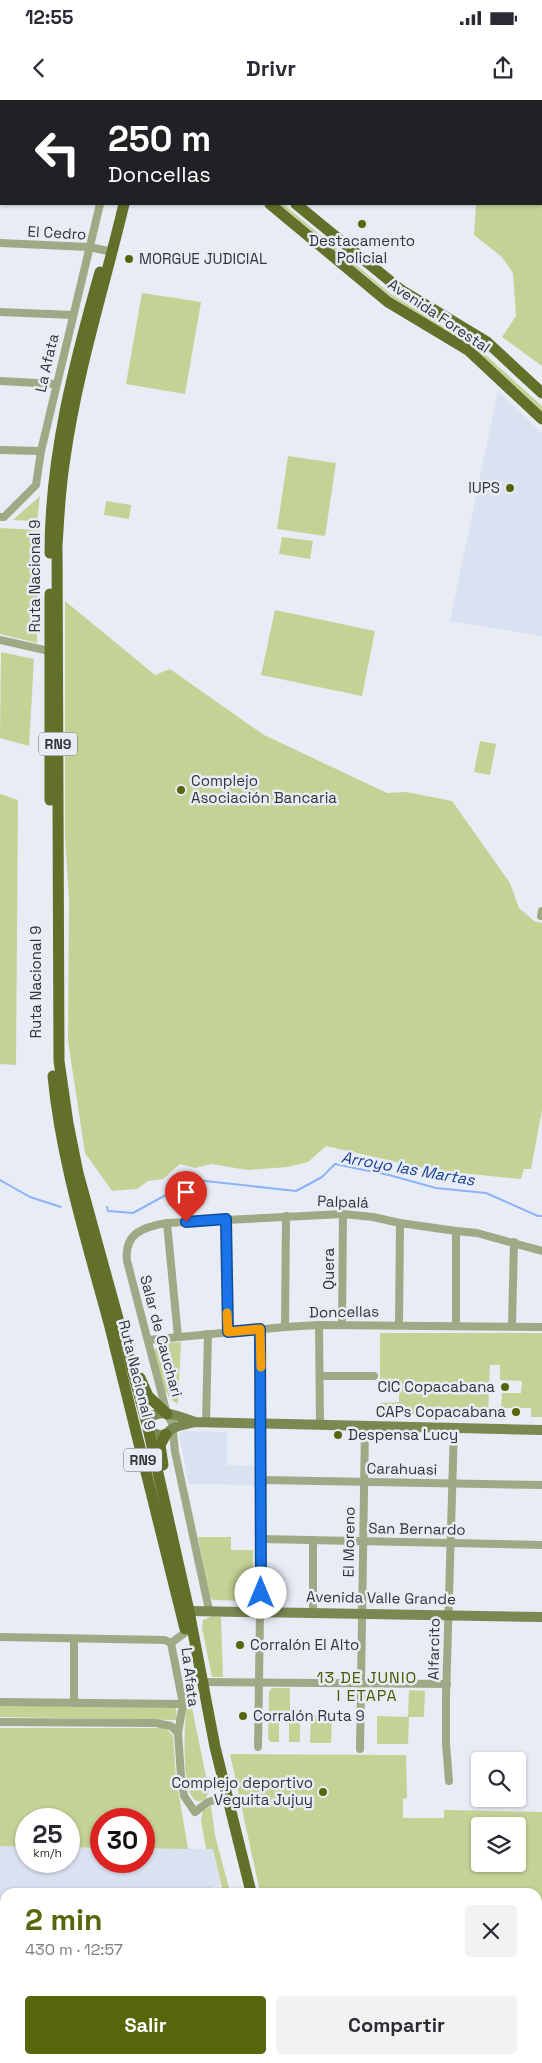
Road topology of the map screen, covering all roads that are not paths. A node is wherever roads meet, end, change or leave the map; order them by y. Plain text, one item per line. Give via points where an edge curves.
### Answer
1 (100, 205) edge
2 (116, 205) edge
3 (124, 205) edge
4 (130, 205) edge
5 (271, 205) edge
6 (297, 205) edge
7 (0, 243) edge
8 (89, 247) junction
9 (109, 251) junction
10 (0, 312) edge
11 (73, 314) junction
12 (0, 381) edge
13 (56, 384) junction
14 (542, 393) edge
15 (542, 419) edge
16 (0, 450) edge
17 (41, 451) junction
18 (2, 517) edge
19 (0, 640) edge
20 (50, 651) junction
21 (343, 1214) junction
22 (286, 1216) junction
23 (226, 1219) junction
24 (167, 1223) junction
25 (400, 1223) junction
26 (140, 1230) joint
27 (456, 1231) junction
28 (514, 1242) junction
29 (542, 1251) edge
30 (319, 1325) junction
31 (342, 1325) junction
32 (398, 1325) junction
33 (456, 1326) junction
34 (512, 1326) junction
35 (285, 1327) junction
36 (542, 1327) edge
37 (260, 1329) junction
38 (111, 1330) junction
39 (228, 1332) junction
40 (208, 1334) junction
41 (178, 1337) junction
42 (148, 1340) junction
43 (125, 1344) junction
44 (320, 1376) junction
45 (374, 1376) dead end
46 (167, 1414) junction
47 (200, 1422) junction
48 (261, 1423) junction
49 (146, 1424) junction
50 (320, 1424) junction
51 (365, 1426) junction
52 (454, 1428) junction
53 (542, 1430) edge
54 (164, 1434) junction
55 (140, 1446) junction
56 (175, 1452) junction
57 (262, 1480) junction
58 (364, 1482) junction
59 (453, 1484) junction
60 (542, 1484) edge
61 (173, 1538) junction
62 (261, 1540) junction
63 (313, 1540) junction
64 (364, 1541) junction
65 (451, 1543) junction
66 (542, 1545) edge
67 (209, 1610) junction
68 (188, 1611) junction
69 (261, 1611) junction
70 (313, 1612) junction
71 (361, 1613) junction
72 (448, 1615) junction
73 (542, 1617) edge
74 (186, 1632) junction
75 (0, 1637) edge
76 (74, 1639) junction
77 (171, 1643) junction
78 (203, 1682) junction
79 (260, 1682) junction
80 (362, 1683) junction
81 (447, 1684) junction
82 (0, 1702) edge
83 (74, 1703) junction
84 (183, 1704) junction
85 (0, 1722) edge
86 (178, 1733) junction
87 (215, 1747) junction
88 (258, 1747) dead end
89 (360, 1749) dead end
90 (449, 1781) dead end
91 (228, 1796) junction
92 (250, 1888) edge

1 - 8 street, La Afata
2 - 9 main road, Ruta Nacional 9 / RN9
3 - 9 main road, Ruta Nacional 9 / RN9
4 - 9 main road via 117,248
5 - 15 main road, Avenida Forestal via 388,302 468,350
6 - 14 main road, Avenida Forestal via 387,280 487,342
7 - 8 street, El Cedro
8 - 9 street, El Cedro
8 - 11 street, La Afata
9 - 20 main road, Ruta Nacional 9 / RN9 via 78,350 56,460 50,518
9 - 43 main road, Ruta Nacional 9 / RN9 via 71,420 60,497 57,545 59,1039 61,1083 76,1165
10 - 11 street
11 - 13 street, La Afata
12 - 13 street
13 - 17 street, La Afata
16 - 17 street
17 - 18 street, La Afata via 36,485
19 - 20 street
20 - 38 main road, Ruta Nacional 9 / RN9 via 53,1077 60,1132
21 - 22 street, Palpalá
21 - 25 street, Palpalá via 372,1216
21 - 31 street, Quera
22 - 23 street, Palpalá
22 - 35 street
23 - 24 street, Palpalá
23 - 39 street
24 - 26 street, Palpalá
24 - 41 street
25 - 27 street, Palpalá
25 - 32 street
26 - 42 street, Salar de Cauchari via 132,1237 126,1251
27 - 28 street, Palpalá
27 - 33 street
28 - 29 street, Palpalá
28 - 34 street
30 - 31 street, Doncellas
30 - 35 street, Doncellas
30 - 44 street
31 - 32 street, Doncellas
32 - 33 street, Doncellas
33 - 34 street, Doncellas
34 - 36 street, Doncellas
35 - 37 street, Doncellas
37 - 39 street, Doncellas
37 - 48 street
38 - 49 main road via 136,1408
38 - 55 main road, Ruta Nacional 9 / RN9
39 - 40 street, Doncellas
40 - 41 street, Doncellas
40 - 47 street
41 - 42 street, Doncellas
42 - 46 street, Salar de Cauchari
43 - 46 main road via 148,1396
43 - 49 main road, Ruta Nacional 9 / RN9
44 - 45 street
44 - 50 street
46 - 47 street
46 - 49 street via 154,1413
46 - 54 street, Salar de Cauchari via 171,1418
47 - 48 street
47 - 54 street
48 - 50 street
48 - 57 street
49 - 54 street
49 - 55 main road
49 - 61 main road, Ruta Nacional 9 / RN9
50 - 51 street
51 - 52 street
51 - 58 street, El Moreno
52 - 53 street
52 - 59 street, Alfarcito
54 - 56 street
54 - 56 street, Salar de Cauchari
54 - 61 main road via 160,1445 174,1522
55 - 74 main road, Ruta Nacional 9 / RN9
56 - 67 street, Salar de Cauchari
57 - 58 street, Carahuasi
57 - 62 street
58 - 59 street, Carahuasi
58 - 64 street, El Moreno
59 - 60 street, Carahuasi
59 - 65 street, Alfarcito
61 - 68 main road, Ruta Nacional 9 / RN9
62 - 63 street, San Bernardo
62 - 69 street
63 - 64 street, San Bernardo
63 - 70 street
64 - 65 street, San Bernardo
64 - 71 street, El Moreno
65 - 66 street, San Bernardo
65 - 72 street, Alfarcito
67 - 68 street, Avenida Valle Grande
67 - 69 street, Avenida Valle Grande
68 - 78 main road, Ruta Nacional 9 / RN9
69 - 70 street, Avenida Valle Grande
69 - 79 street
70 - 71 street, Avenida Valle Grande
71 - 72 street, Avenida Valle Grande
71 - 80 street, El Moreno
72 - 73 street, Avenida Valle Grande
72 - 81 street, Alfarcito
74 - 77 street, La Afata
74 - 87 main road, Ruta Nacional 9 / RN9 via 205,1719
75 - 76 street
76 - 77 street via 165,1640
76 - 83 street
77 - 84 street, La Afata
78 - 79 street
78 - 87 main road, Ruta Nacional 9 / RN9
79 - 80 street
79 - 88 street
80 - 81 street
80 - 89 street, El Moreno
81 - 90 street, Alfarcito
82 - 83 street
83 - 84 street
84 - 86 street, La Afata
85 - 86 street via 156,1723 171,1726
86 - 91 street, La Afata via 184,1796 194,1812 208,1802
87 - 91 main road, Ruta Nacional 9 / RN9
91 - 92 main road, Ruta Nacional 9 / RN9

